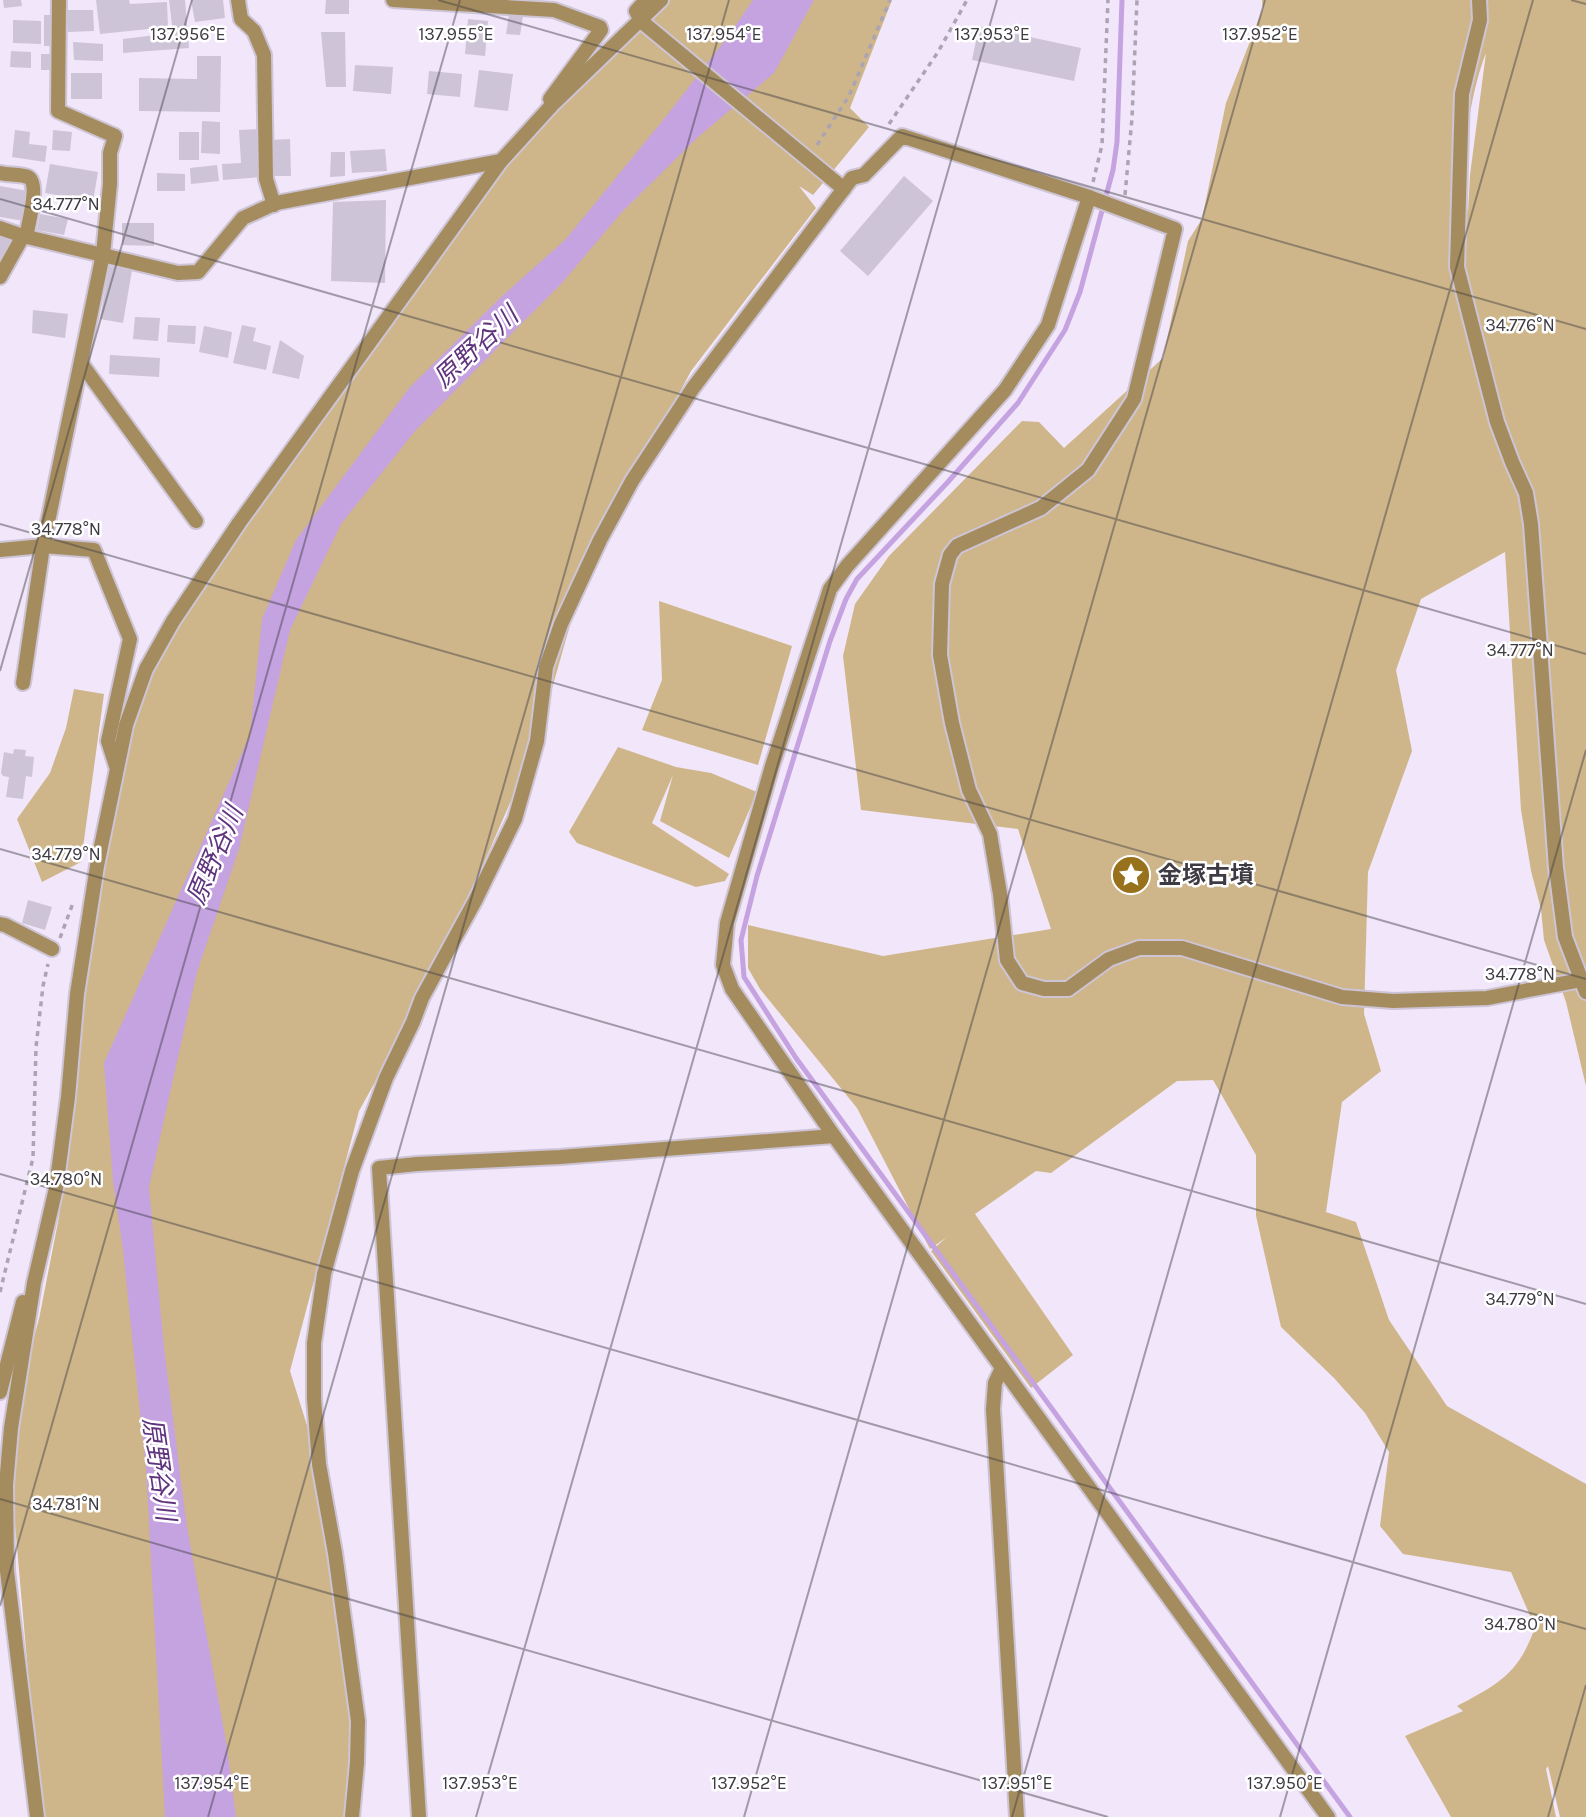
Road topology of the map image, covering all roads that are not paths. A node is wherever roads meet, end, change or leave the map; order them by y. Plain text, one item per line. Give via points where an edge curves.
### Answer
1 (59, 0) edge
2 (238, 0) edge
3 (393, 0) edge
4 (646, 0) edge
5 (660, 0) edge
6 (1479, 0) edge
7 (641, 20) junction
8 (550, 107) junction
9 (501, 160) junction
10 (0, 173) edge
11 (844, 189) junction
12 (1089, 197) junction
13 (274, 205) junction
14 (0, 228) edge
15 (25, 237) junction
16 (103, 254) junction
17 (0, 277) edge
18 (80, 363) junction
19 (196, 521) dead end
20 (43, 546) junction
21 (0, 550) edge
22 (23, 683) dead end
23 (117, 771) junction
24 (0, 925) edge
25 (52, 949) road end
26 (1583, 986) edge
27 (834, 1136) junction
28 (40, 1257) junction
29 (1002, 1368) junction
30 (0, 1392) edge
31 (37, 1817) edge
32 (352, 1817) edge
33 (419, 1817) edge
34 (1017, 1817) edge
35 (1328, 1817) edge

1 - 16 street via 58,111 115,136
2 - 13 street via 241,19 254,32 264,55 267,179
3 - 8 street via 554,10 600,27 550,97
4 - 7 street via 636,11
5 - 7 street
6 - 26 street via 1480,19 1462,94 1457,267 1497,422 1527,493 1556,868 1565,937
7 - 8 street
7 - 11 street
8 - 9 street
9 - 13 street
9 - 23 street via 173,621 146,669 126,725
10 - 15 street via 33,182
11 - 12 street via 902,136
11 - 32 street via 693,388 600,540 545,667 537,741 516,819 422,998 352,1171 324,1274 314,1343 314,1399 319,1464 358,1721
12 - 26 street via 1175,229 1134,399 1088,470 1041,508 957,546 942,584 940,655 970,790 990,834 1007,960 1022,983 1044,989 1068,989 1109,959 1139,948 1182,948 1342,997 1393,1001 1487,998
12 - 27 street via 1048,325 1005,390 830,589 727,923 723,965 732,989
13 - 16 street via 243,218 198,272 178,272
14 - 15 street
15 - 16 street
15 - 17 street
16 - 18 street
18 - 19 street
18 - 20 street
20 - 21 street
20 - 22 street
20 - 23 street via 94,550 130,639 108,741
23 - 28 street via 77,993 56,1188
24 - 25 street
27 - 29 street
27 - 33 street via 379,1168
28 - 30 street via 22,1303
28 - 31 street via 6,1485 7,1571
29 - 34 street via 995,1383 993,1409
29 - 35 street

